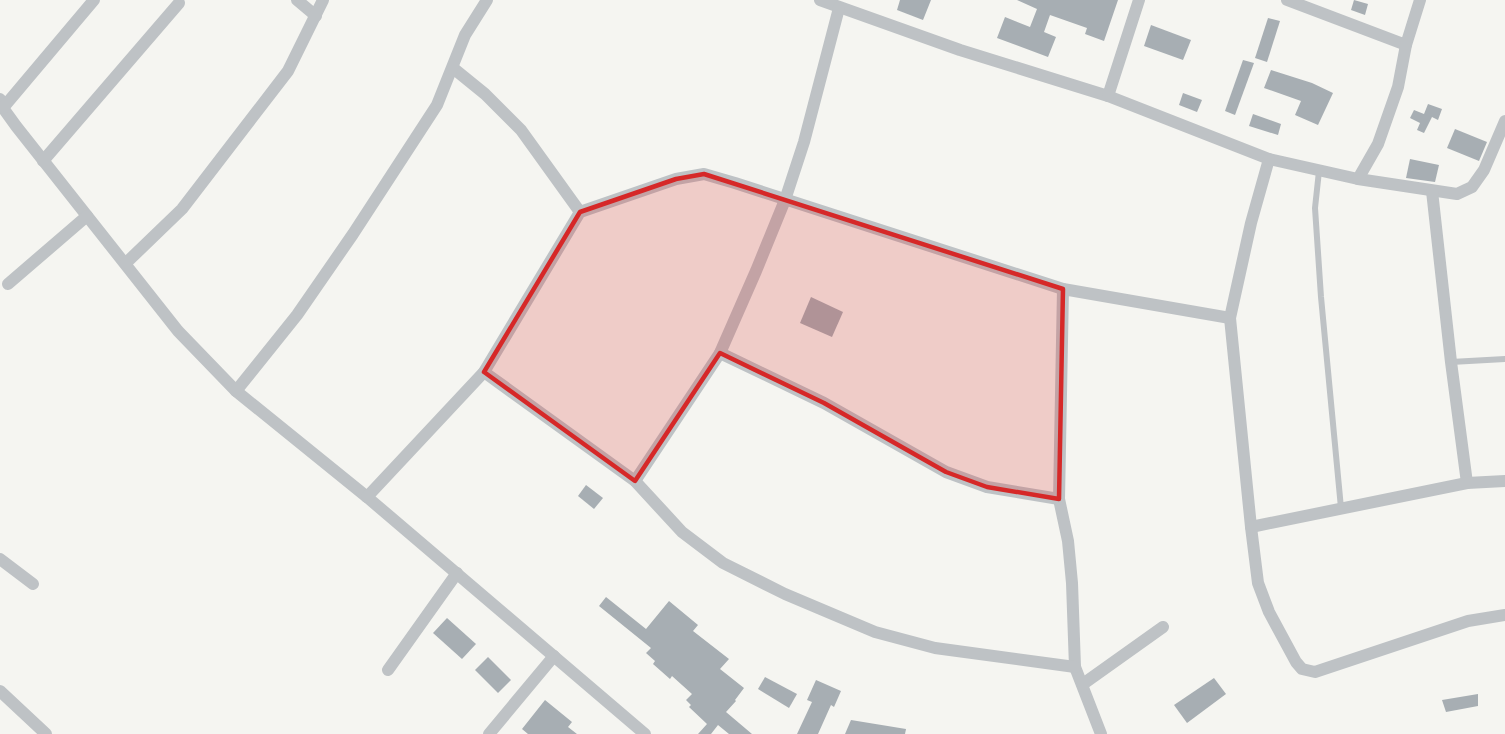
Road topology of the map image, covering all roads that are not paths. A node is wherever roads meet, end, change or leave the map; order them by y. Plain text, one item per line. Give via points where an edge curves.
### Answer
1 (94, 0) edge
2 (297, 0) edge
3 (323, 0) edge
4 (487, 0) edge
5 (820, 0) edge
6 (1139, 0) edge
7 (1287, 0) edge
8 (1420, 0) edge
9 (179, 3) dead end
10 (839, 8) junction
11 (316, 16) junction
12 (1406, 45) junction
13 (453, 68) junction
14 (1108, 96) junction
15 (2, 103) edge
16 (1505, 121) edge
17 (1269, 159) junction
18 (43, 161) junction
19 (1319, 171) junction
20 (1358, 179) junction
21 (1432, 191) junction
22 (785, 200) junction
23 (580, 212) junction
24 (87, 216) junction
25 (126, 263) junction
26 (8, 284) dead end
27 (1063, 289) junction
28 (1230, 318) junction
29 (720, 353) junction
30 (1505, 359) edge
31 (1451, 362) junction
32 (484, 372) junction
33 (236, 392) junction
34 (635, 481) junction
35 (1505, 481) edge
36 (1467, 483) junction
37 (367, 497) junction
38 (1059, 499) junction
39 (1341, 508) junction
40 (1251, 527) junction
41 (0, 559) edge
42 (457, 573) junction
43 (33, 584) dead end
44 (1505, 615) edge
45 (1163, 627) dead end
46 (554, 656) junction
47 (1075, 667) junction
48 (388, 670) dead end
49 (1083, 684) junction
50 (0, 691) edge
51 (46, 734) edge
52 (489, 734) edge
53 (644, 734) edge
54 (1101, 734) edge

1 - 15 street
2 - 11 street
3 - 11 street
4 - 13 street via 465,35
5 - 10 street
6 - 14 street
7 - 12 street
8 - 12 street
9 - 18 street
10 - 14 street
10 - 22 street
11 - 25 street via 288,71 231,147 182,208
12 - 20 street via 1398,87 1381,134
13 - 23 street via 521,130
13 - 33 street via 437,105 353,234 297,315
14 - 17 street
15 - 18 street
16 - 21 street via 1484,170 1472,187 1457,194
17 - 19 street
17 - 28 street
18 - 24 street
19 - 20 street
19 - 39 lane via 1315,208
20 - 21 street
21 - 31 street
22 - 23 street via 704,174 676,179
22 - 27 street
22 - 29 street
23 - 32 street
24 - 25 street
24 - 26 street
25 - 33 street via 178,331
27 - 28 street
27 - 38 street
28 - 40 street
29 - 34 street
29 - 38 street via 824,403 946,472 987,487
30 - 31 lane
31 - 36 street
32 - 34 street
32 - 37 street
33 - 37 street
34 - 47 street via 682,532 723,563 831,614 875,632 935,648
35 - 36 street
36 - 39 street
37 - 42 street
38 - 47 street via 1068,541
39 - 40 street
40 - 44 street via 1258,583 1269,612 1302,669 1315,672 1468,621
41 - 43 street
42 - 46 street
42 - 48 street
45 - 49 street
46 - 52 street
46 - 53 street
47 - 49 street
49 - 54 street
50 - 51 street

